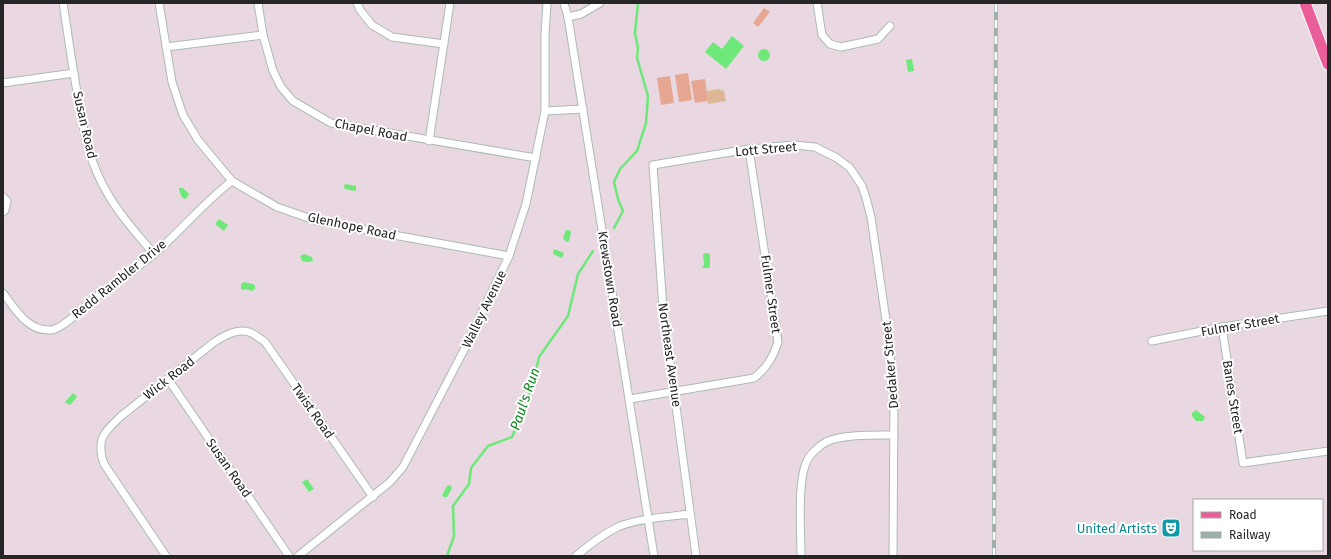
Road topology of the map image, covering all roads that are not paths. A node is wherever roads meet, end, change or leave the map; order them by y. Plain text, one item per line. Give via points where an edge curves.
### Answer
1 (64, 3) edge
2 (159, 3) edge
3 (258, 3) edge
4 (357, 3) edge
5 (450, 3) edge
6 (547, 3) edge
7 (564, 3) edge
8 (600, 3) edge
9 (817, 3) edge
10 (1305, 3) edge
11 (568, 17) junction
12 (890, 26) dead end
13 (263, 35) junction
14 (444, 44) junction
15 (166, 47) junction
16 (1328, 64) edge
17 (74, 73) junction
18 (3, 83) edge
19 (583, 109) junction
20 (545, 111) junction
21 (429, 140) junction
22 (749, 150) junction
23 (536, 158) junction
24 (665, 163) joint
25 (857, 179) joint
26 (232, 182) junction
27 (3, 197) edge
28 (3, 212) edge
29 (154, 254) junction
30 (509, 256) junction
31 (3, 293) edge
32 (1328, 311) edge
33 (1222, 327) junction
34 (248, 331) joint
35 (1152, 341) dead end
36 (168, 379) junction
37 (675, 392) junction
38 (630, 399) junction
39 (894, 435) junction
40 (1328, 451) edge
41 (373, 497) junction
42 (690, 514) junction
43 (649, 519) junction
44 (166, 556) edge
45 (289, 556) edge
46 (298, 556) edge
47 (576, 556) edge
48 (654, 556) edge
49 (696, 556) edge
50 (801, 556) edge
51 (894, 556) edge

1 - 17 street, Susan Road
2 - 15 street, Glenhope Road
3 - 13 street, Chapel Road
4 - 14 street via 372,25 392,37
5 - 14 street
6 - 20 street, Walley Avenue
7 - 11 street, Krewstown Road
8 - 11 street via 581,14
9 - 12 street via 822,35 830,44 841,47 878,39
10 - 16 main road
11 - 19 street, Krewstown Road
13 - 15 street
13 - 21 street, Chapel Road via 273,71 281,87 293,101 332,123
14 - 21 street
15 - 26 street, Glenhope Road via 172,82 183,115 198,140
17 - 18 street
17 - 29 street, Susan Road via 86,141 93,164 109,196
19 - 20 street
19 - 38 street, Krewstown Road
20 - 23 street, Walley Avenue
21 - 23 street, Chapel Road
22 - 24 street, Lott Street
22 - 25 street, Lott Street via 794,145 815,147 837,158 850,168
22 - 37 street, Fulmer Street via 778,342 768,364 754,378
23 - 30 street, Walley Avenue via 526,204
24 - 37 street, Northeast Avenue via 653,165 663,309
25 - 39 street, Dedaker Street via 866,198 877,256 894,395
26 - 29 street, Redd Rambler Drive via 217,192
26 - 30 street, Glenhope Road via 277,207 317,221
27 - 28 street via 7,201
29 - 31 street, Redd Rambler Drive via 64,324 52,330 40,329 24,320
30 - 41 street, Walley Avenue via 465,348 403,466
32 - 33 street, Fulmer Street
33 - 35 street, Fulmer Street
33 - 40 street, Banes Street via 1243,463
34 - 36 street, Wick Road via 224,335
34 - 41 street, Twist Road via 265,342
36 - 44 street, Wick Road via 109,427 102,436 100,454 104,464
36 - 45 street, Susan Road
37 - 38 street, Fulmer Street
37 - 42 street, Northeast Avenue
38 - 43 street, Krewstown Road
39 - 50 street via 852,436 827,442 807,460 802,475
39 - 51 street, Dedaker Street
41 - 46 street, Walley Avenue
42 - 43 street
42 - 49 street, Northeast Avenue
43 - 47 street via 620,526
43 - 48 street, Krewstown Road

